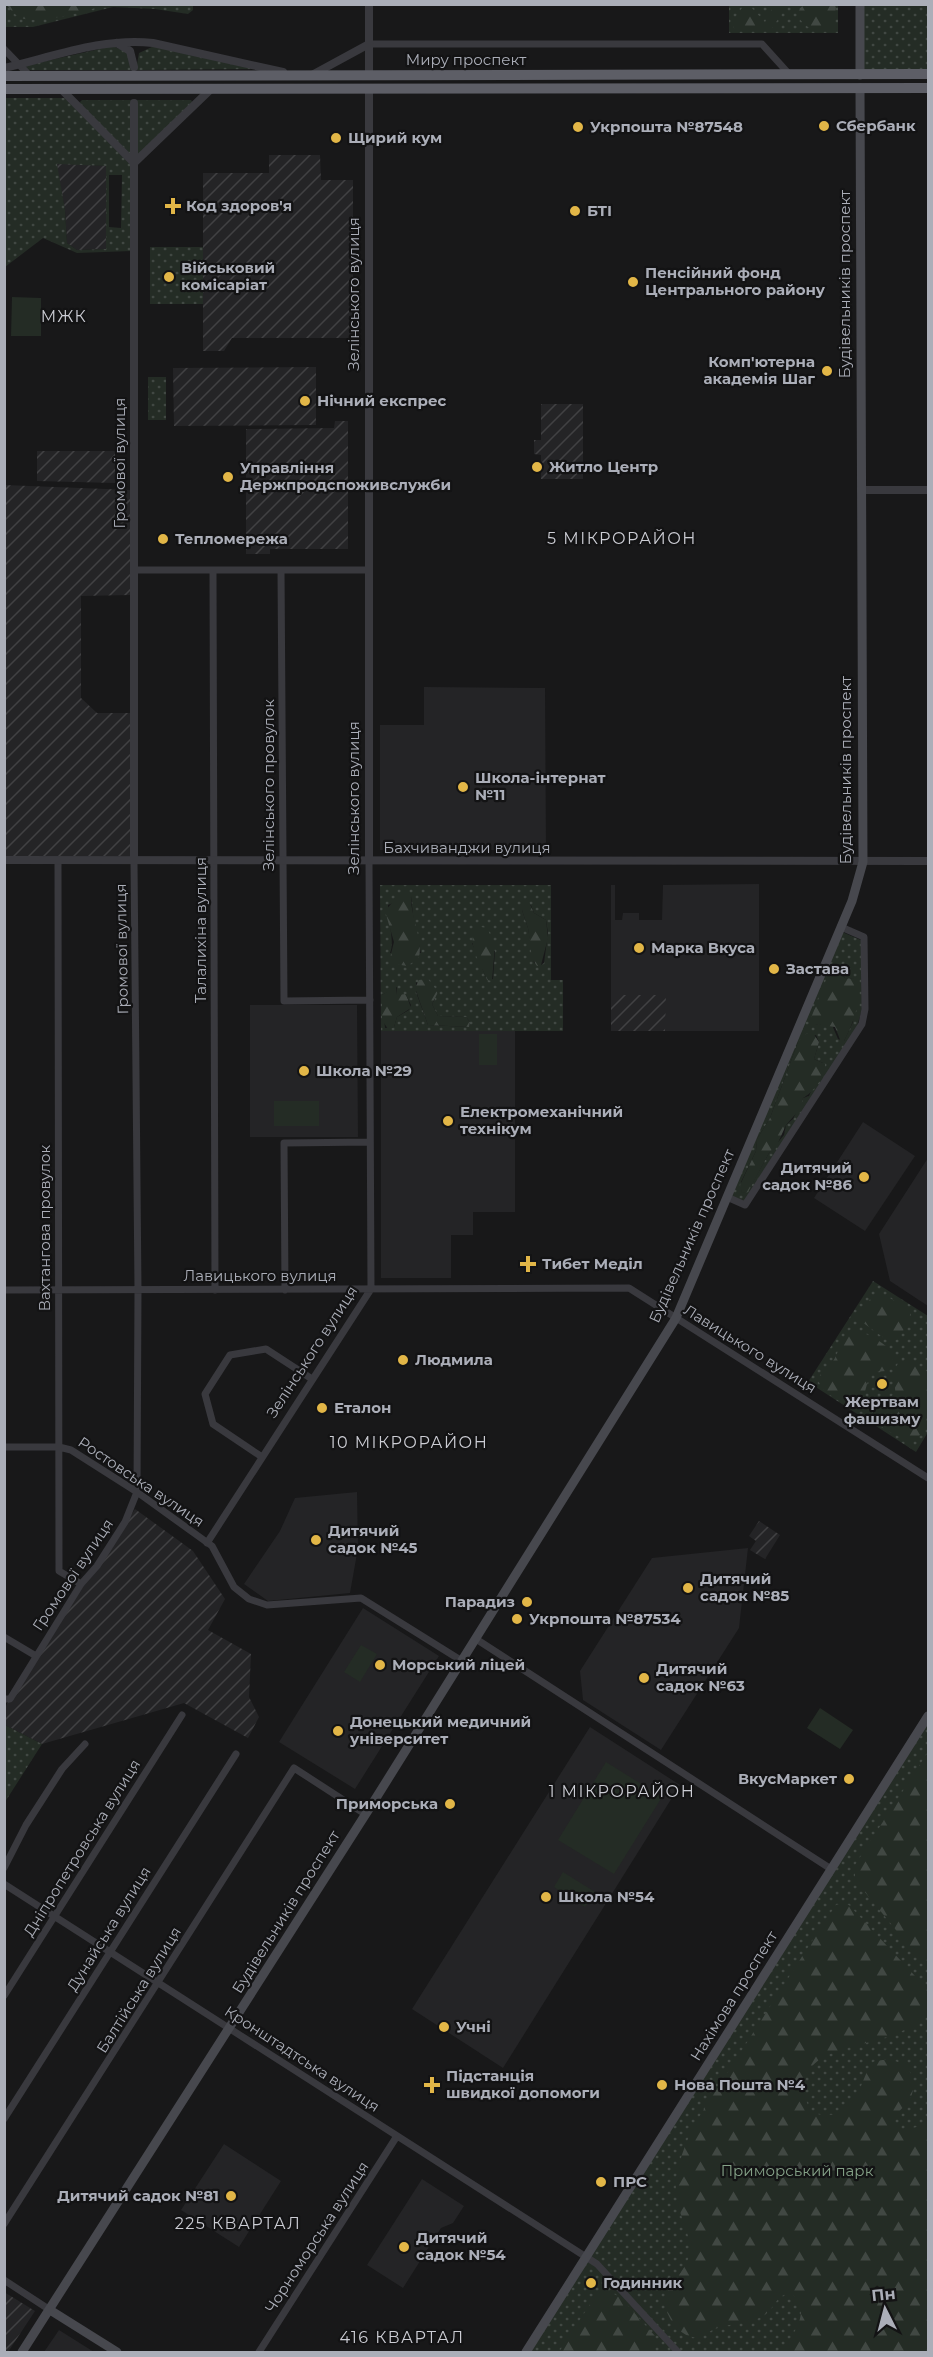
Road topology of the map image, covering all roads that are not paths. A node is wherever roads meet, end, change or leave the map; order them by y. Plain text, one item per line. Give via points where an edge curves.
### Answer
1 (369, 4) edge
2 (860, 4) edge
3 (114, 43) junction
4 (153, 43) junction
5 (369, 44) junction
6 (4, 49) edge
7 (20, 64) junction
8 (4, 68) edge
9 (928, 74) edge
10 (297, 75) junction
11 (311, 75) junction
12 (369, 75) junction
13 (790, 75) junction
14 (860, 75) junction
15 (4, 76) edge
16 (30, 76) junction
17 (860, 88) junction
18 (928, 88) edge
19 (4, 89) edge
20 (61, 89) junction
21 (211, 89) junction
22 (369, 89) junction
23 (134, 103) dead end
24 (134, 163) junction
25 (861, 490) junction
26 (928, 490) edge
27 (134, 570) junction
28 (213, 570) junction
29 (281, 570) junction
30 (369, 570) junction
31 (4, 860) edge
32 (58, 860) junction
33 (134, 861) junction
34 (214, 861) junction
35 (283, 861) junction
36 (369, 861) junction
37 (928, 861) edge
38 (863, 862) junction
39 (841, 927) junction
40 (370, 1000) junction
41 (370, 1142) junction
42 (726, 1197) junction
43 (371, 1289) junction
44 (4, 1290) edge
45 (58, 1290) junction
46 (138, 1290) junction
47 (215, 1290) junction
48 (285, 1290) junction
49 (676, 1318) junction
50 (312, 1380) junction
51 (4, 1447) edge
52 (58, 1447) junction
53 (262, 1456) junction
54 (928, 1479) edge
55 (137, 1492) junction
56 (207, 1543) junction
57 (81, 1584) junction
58 (4, 1637) edge
59 (476, 1639) junction
60 (36, 1656) junction
61 (462, 1661) junction
62 (7, 1699) edge
63 (182, 1715) dead end
64 (928, 1716) edge
65 (85, 1744) dead end
66 (236, 1754) dead end
67 (365, 1814) junction
68 (4, 1868) edge
69 (831, 1869) junction
70 (4, 1884) edge
71 (55, 1917) junction
72 (110, 1952) junction
73 (159, 1984) junction
74 (4, 1996) edge
75 (230, 2029) junction
76 (4, 2119) edge
77 (397, 2136) junction
78 (4, 2224) edge
79 (586, 2257) junction
80 (4, 2280) edge
81 (50, 2310) junction
82 (22, 2352) edge
83 (117, 2352) edge
84 (259, 2352) edge
85 (526, 2352) edge
86 (678, 2352) edge

1 - 5 street, Зелінського вулиця
2 - 14 main road, Будівельників проспект
3 - 4 street
3 - 4 street via 128,48 134,62 140,48
3 - 7 street
4 - 10 street
5 - 11 street
5 - 12 street, Зелінського вулиця
5 - 13 street via 762,44
6 - 7 street
7 - 8 street
7 - 16 street
9 - 14 highway, Миру проспект
10 - 11 highway, Миру проспект
10 - 16 highway, Миру проспект
11 - 12 highway, Миру проспект
12 - 13 highway, Миру проспект
12 - 22 highway, Зелінського вулиця
13 - 14 highway, Миру проспект
14 - 17 highway, Будівельників проспект
15 - 16 highway, Миру проспект
17 - 18 highway, Миру проспект
17 - 22 highway, Миру проспект
17 - 25 main road, Будівельників проспект
19 - 20 highway, Миру проспект
20 - 21 highway, Миру проспект
20 - 24 street
21 - 22 highway, Миру проспект
21 - 24 street
22 - 30 street, Зелінського вулиця
23 - 24 street, Громової вулиця
24 - 27 street, Громової вулиця
25 - 26 street
25 - 38 main road, Будівельників проспект
27 - 28 street
27 - 33 street, Громової вулиця
28 - 29 street
28 - 34 street, Талалихіна вулиця
29 - 30 street
29 - 35 street, Зелінського провулок
30 - 36 street, Зелінського вулиця
31 - 32 street, Бахчиванджи вулиця
32 - 33 street, Бахчиванджи вулиця
32 - 45 street, Вахтангова провулок
33 - 34 street, Бахчиванджи вулиця
33 - 46 street, Громової вулиця
34 - 35 street, Бахчиванджи вулиця
34 - 47 street, Талалихіна вулиця
35 - 36 street, Бахчиванджи вулиця
35 - 40 street, Зелінського провулок via 284,1001
36 - 38 street, Бахчиванджи вулиця
36 - 40 street, Зелінського вулиця
37 - 38 street, Бахчиванджи вулиця
38 - 39 main road, Будівельників проспект
39 - 42 main road, Будівельників проспект
39 - 42 street via 864,937 862,1023 745,1205
40 - 41 street, Зелінського вулиця
41 - 43 street, Зелінського вулиця
41 - 48 street via 284,1143
42 - 49 main road, Будівельників проспект
43 - 48 street, Лавицького вулиця
43 - 49 street, Лавицького вулиця via 630,1288
43 - 50 street, Зелінського вулиця
44 - 45 street, Лавицького вулиця
45 - 46 street, Лавицького вулиця
45 - 52 street, Вахтангова провулок
46 - 47 street, Лавицького вулиця
46 - 55 street, Громової вулиця
47 - 48 street, Лавицького вулиця
49 - 54 street, Лавицького вулиця
49 - 59 main road, Будівельників проспект
50 - 53 street, Зелінського вулиця
50 - 53 street via 266,1349 230,1355 205,1394 213,1424
51 - 52 street
52 - 55 street, Ростовська вулиця via 71,1450
52 - 57 street, Вахтангова провулок via 59,1571
53 - 56 street, Зелінського вулиця
55 - 56 street, Ростовська вулиця
55 - 57 street, Громової вулиця via 120,1530 98,1566
56 - 61 street, Ростовська вулиця via 217,1552 234,1587 249,1599 267,1605 361,1598
57 - 60 street, Громової вулиця
58 - 60 street
59 - 61 main road, Будівельників проспект
59 - 69 street
60 - 62 street, Громової вулиця
61 - 67 main road, Будівельників проспект
63 - 71 street, Дніпропетровська вулиця
64 - 69 main road, Нахімова проспект
65 - 68 street via 62,1769
66 - 72 street, Дунайська вулиця
67 - 73 street, Балтійська вулиця via 294,1768
67 - 75 main road, Будівельників проспект
69 - 79 main road, Нахімова проспект
70 - 71 street, Кронштадтська вулиця
71 - 72 street, Кронштадтська вулиця
71 - 74 street, Дніпропетровська вулиця
72 - 73 street, Кронштадтська вулиця
72 - 76 street, Дунайська вулиця
73 - 75 street, Кронштадтська вулиця
73 - 78 street, Балтійська вулиця
75 - 77 street, Кронштадтська вулиця
75 - 81 main road, Будівельників проспект
77 - 79 street, Кронштадтська вулиця
77 - 84 street, Чорноморська вулиця
79 - 85 main road, Нахімова проспект
79 - 86 street, Кронштадтська вулиця
80 - 81 street
81 - 82 main road, Будівельників проспект
81 - 83 main road

